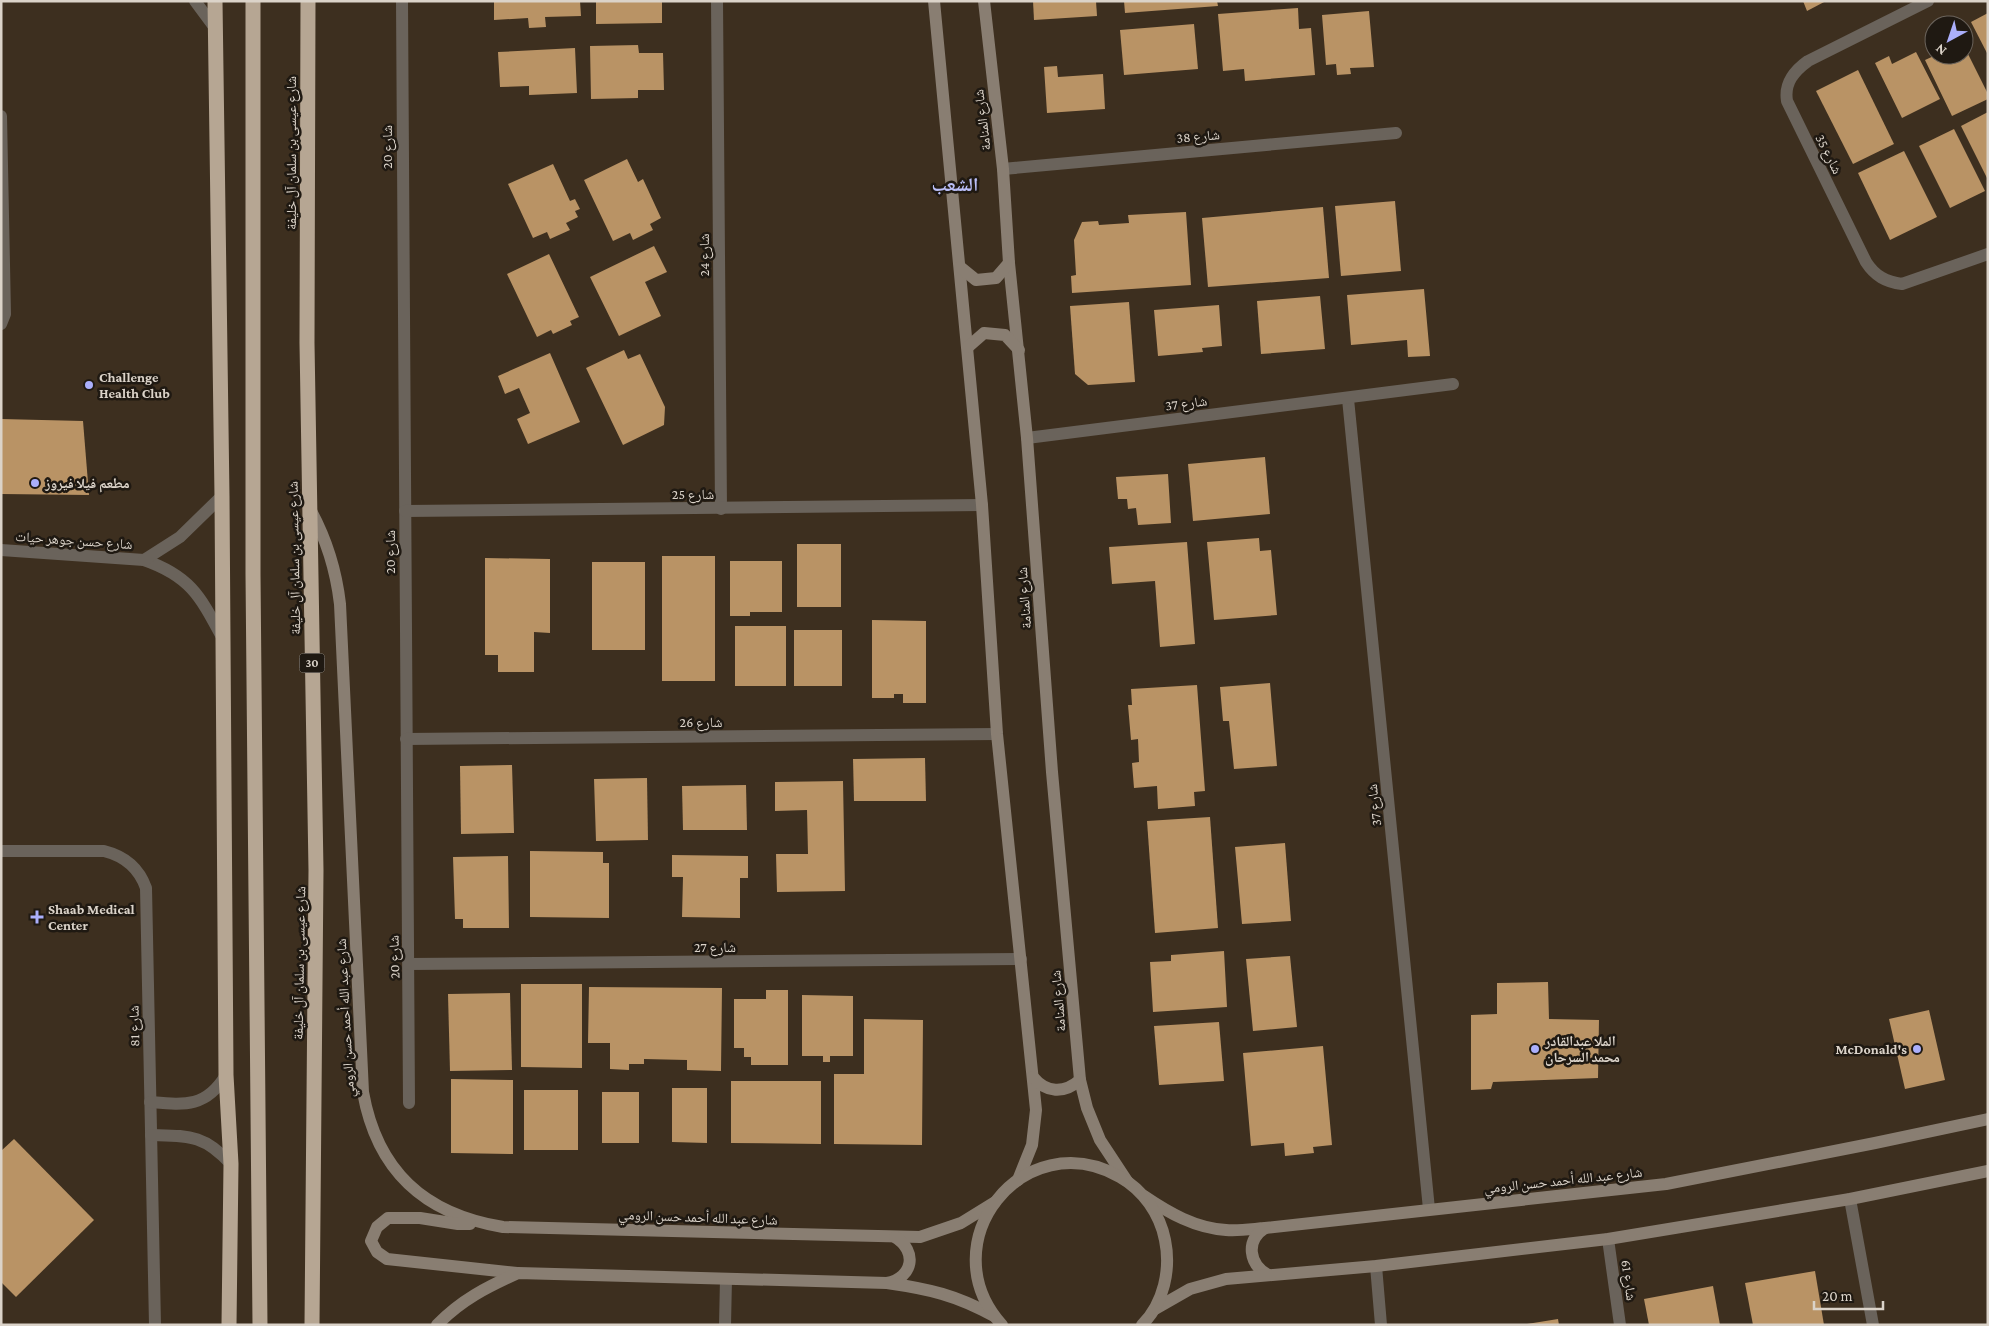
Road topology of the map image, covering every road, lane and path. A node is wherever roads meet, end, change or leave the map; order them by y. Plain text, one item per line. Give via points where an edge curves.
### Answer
1 (195, 1) edge
2 (215, 1) edge
3 (252, 1) edge
4 (308, 1) edge
5 (402, 1) edge
6 (717, 1) edge
7 (934, 1) edge
8 (984, 1) edge
9 (1928, 1) edge
10 (215, 28) junction
11 (1, 116) edge
12 (1396, 133) dead end
13 (1003, 169) junction
14 (1988, 254) edge
15 (1009, 262) junction
16 (960, 267) junction
17 (1, 324) edge
18 (968, 347) junction
19 (1019, 350) junction
20 (1453, 384) dead end
21 (1348, 399) junction
22 (1027, 438) junction
23 (222, 496) junction
24 (982, 505) junction
25 (309, 507) junction
26 (720, 509) junction
27 (405, 511) junction
28 (1, 550) edge
29 (144, 560) junction
30 (222, 637) junction
31 (997, 734) junction
32 (406, 740) junction
33 (1, 851) edge
34 (1021, 960) junction
35 (409, 964) junction
36 (226, 1075) junction
37 (1033, 1077) junction
38 (1080, 1080) junction
39 (150, 1102) junction
40 (409, 1103) dead end
41 (1988, 1118) edge
42 (151, 1135) junction
43 (230, 1164) junction
44 (1988, 1171) edge
45 (1018, 1180) junction
46 (1127, 1181) junction
47 (1144, 1196) junction
48 (1850, 1199) junction
49 (995, 1202) junction
50 (1429, 1209) junction
51 (477, 1222) junction
52 (1265, 1228) junction
53 (895, 1237) junction
54 (1608, 1239) junction
55 (1376, 1266) junction
56 (518, 1273) junction
57 (1268, 1276) junction
58 (726, 1279) junction
59 (887, 1283) junction
60 (1155, 1309) junction
61 (998, 1320) edge
62 (1144, 1324) edge
63 (155, 1325) edge
64 (229, 1325) edge
65 (260, 1325) edge
66 (312, 1325) edge
67 (437, 1325) edge
68 (725, 1325) edge
69 (1381, 1325) edge
70 (1620, 1325) edge
71 (1873, 1325) edge

1 - 10 street
2 - 10 highway
3 - 65 highway
4 - 25 highway, شارع عيسى بن سلمان آل خليفة / 30
5 - 27 street, شارع 20
6 - 26 street, شارع 24
7 - 16 street
8 - 13 street, شارع المنامة
9 - 14 street, شارع 35 via 1803,64 1789,80 1787,101 1874,273 1902,284
10 - 23 highway
11 - 17 street via 5,314
12 - 13 street, شارع 38
13 - 15 street, شارع المنامة
15 - 16 street via 996,278 976,280
15 - 19 street, شارع المنامة
16 - 18 street
18 - 19 street via 984,333 1005,335
18 - 24 street
19 - 22 street, شارع المنامة
20 - 21 street, شارع 37
21 - 22 street, شارع 37
21 - 50 street, شارع 37
22 - 38 street, شارع المنامة via 1052,772
23 - 29 street, شارع حسن جوهر حيات via 180,537
23 - 30 highway
24 - 26 street, شارع 25
24 - 31 street
25 - 51 street, شارع عبد الله أحمد حسن الرومي via 330,553 340,604 362,1092 366,1112 381,1148 404,1180 435,1204
25 - 66 highway, شارع عيسى بن سلمان آل خليفة / 30 via 316,870
26 - 27 street, شارع 25
27 - 32 street, شارع 20
28 - 29 street, شارع حسن جوهر حيات
29 - 30 street, شارع حسن جوهر حيات via 163,567 190,586
30 - 36 highway
31 - 32 street, شارع 26
31 - 34 street
32 - 35 street, شارع 20
33 - 39 street, شارع 81 via 104,851 123,858 143,880 147,895
34 - 35 street, شارع 27
34 - 37 street
35 - 40 street, شارع 20
36 - 39 street via 212,1093 197,1101 180,1105
36 - 43 highway
37 - 38 street via 1038,1084 1054,1091 1072,1087
37 - 45 street via 1034,1134
38 - 46 street, شارع المنامة via 1100,1140
39 - 42 street, شارع 81
41 - 50 street, شارع عبد الله أحمد حسن الرومي via 1666,1184
42 - 43 street via 185,1135 198,1139 222,1154
42 - 63 street, شارع 81
43 - 64 highway
44 - 48 street
45 - 46 street via 1035,1170 1072,1164 1101,1168
45 - 49 street
46 - 47 street
47 - 52 street, شارع عبد الله أحمد حسن الرومي via 1180,1218 1212,1228
47 - 60 street via 1164,1231 1168,1251 1163,1290
48 - 54 street
48 - 71 street
49 - 53 street, شارع عبد الله أحمد حسن الرومي via 962,1223 932,1234
49 - 61 street via 982,1225 975,1259 984,1298
50 - 52 street, شارع عبد الله أحمد حسن الرومي
51 - 53 street, شارع عبد الله أحمد حسن الرومي via 503,1227
51 - 56 street via 458,1224 420,1218 388,1218 377,1227 371,1241 377,1252 387,1258
52 - 57 street via 1255,1237 1251,1251 1256,1266
53 - 59 street via 907,1248 909,1264 902,1278
54 - 55 street
54 - 70 street, شارع 61
55 - 57 street
55 - 69 street
56 - 58 street
56 - 67 street via 482,1289
57 - 60 street via 1206,1284 1176,1295
58 - 59 street
58 - 68 street
59 - 61 street via 943,1293
60 - 62 street

